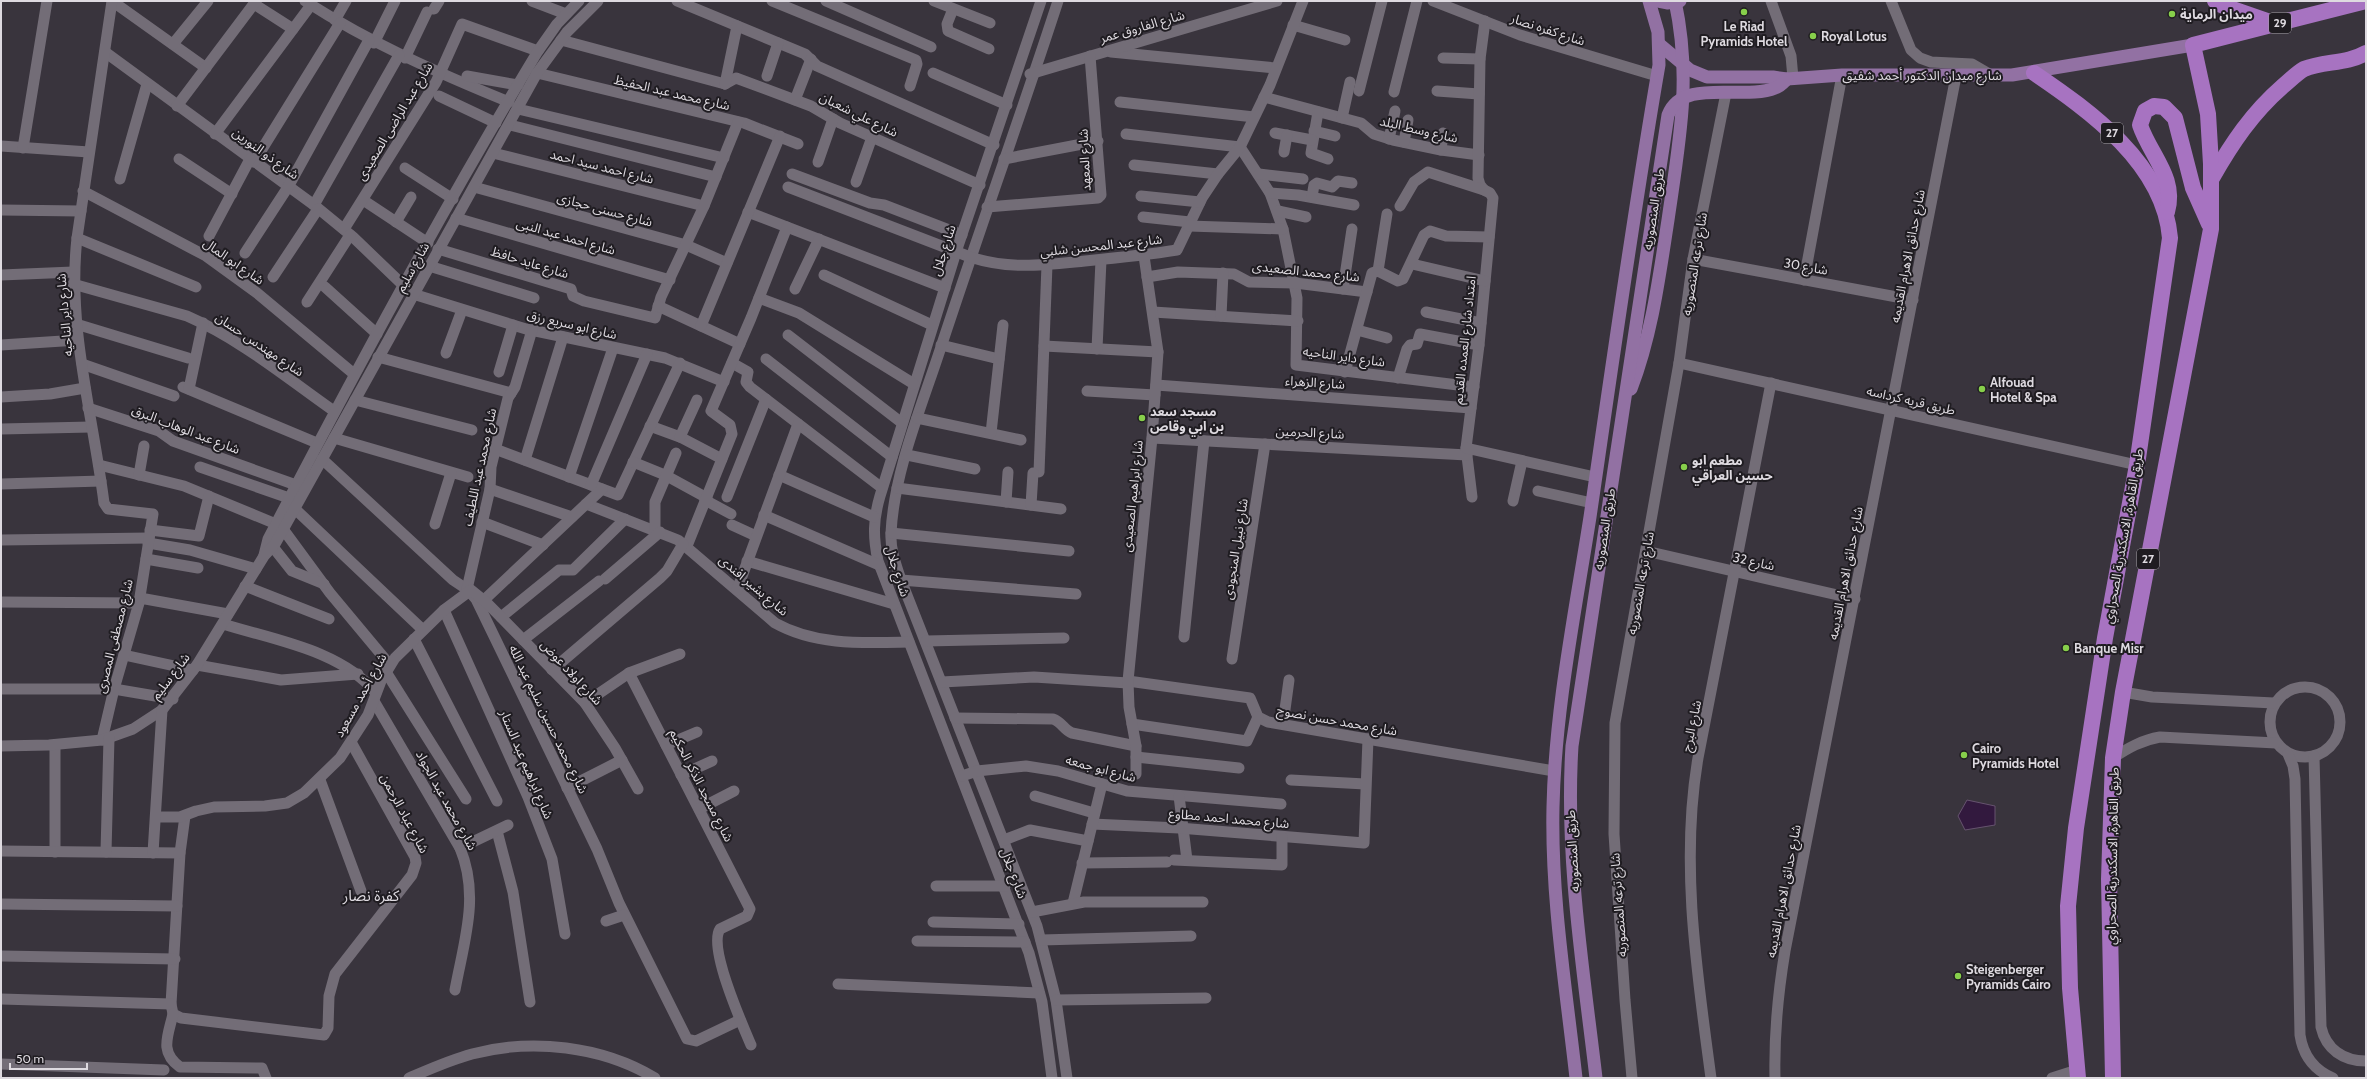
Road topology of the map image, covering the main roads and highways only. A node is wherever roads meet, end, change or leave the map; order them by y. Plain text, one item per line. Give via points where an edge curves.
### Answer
1 (1649, 1) edge
2 (1657, 1) edge
3 (1674, 1) edge
4 (1680, 1) edge
5 (2215, 1) edge
6 (2366, 1) edge
7 (2276, 24) junction
8 (1660, 44) junction
9 (2193, 45) junction
10 (2366, 53) edge
11 (2034, 73) junction
12 (1790, 79) junction
13 (2211, 179) junction
14 (2166, 214) junction
15 (2211, 229) junction
16 (1622, 409) junction
17 (2078, 1074) edge
18 (1576, 1078) edge
19 (1596, 1078) edge
20 (2113, 1078) edge

1 - 8 main road, طريق المنصوريه
2 - 4 main road
3 - 16 main road via 1684,65 1683,112 1655,307 1644,352
5 - 7 highway
6 - 7 highway, 29
7 - 9 highway, 29
8 - 12 main road, شارع ميدان الدكتور أحمد شفيق via 1690,70 1707,76
8 - 18 main road, طريق المنصوريه via 1554,771 1552,834 1555,892
9 - 11 main road, شارع ميدان الدكتور أحمد شفيق
9 - 13 highway, طريق القاهرة, الاسكندرية الصحراوي / 27 via 2208,114
10 - 13 highway via 2341,62 2304,69 2286,83 2251,117
11 - 12 main road, شارع ميدان الدكتور أحمد شفيق via 1956,76 1842,75
11 - 14 highway, طريق القاهرة, الاسكندرية الصحراوي / 27 via 2078,103 2115,137 2139,165 2154,188
12 - 16 main road, طريق المنصوريه via 1777,88 1765,91 1689,94 1677,100 1668,115
13 - 15 highway, طريق القاهرة, الاسكندرية الصحراوي / 27
14 - 15 highway via 2170,196 2168,183 2140,125 2145,111 2154,106 2164,107 2175,118 2194,188
14 - 17 highway, طريق القاهرة, الاسكندرية الصحراوي / 27 via 2169,250 2137,465 2104,638 2076,828 2068,906 2070,988
15 - 20 highway, طريق القاهرة, الاسكندرية الصحراوي / 27 via 2123,692 2113,758 2110,879
16 - 19 main road, طريق المنصوريه via 1577,706 1570,786 1571,866

